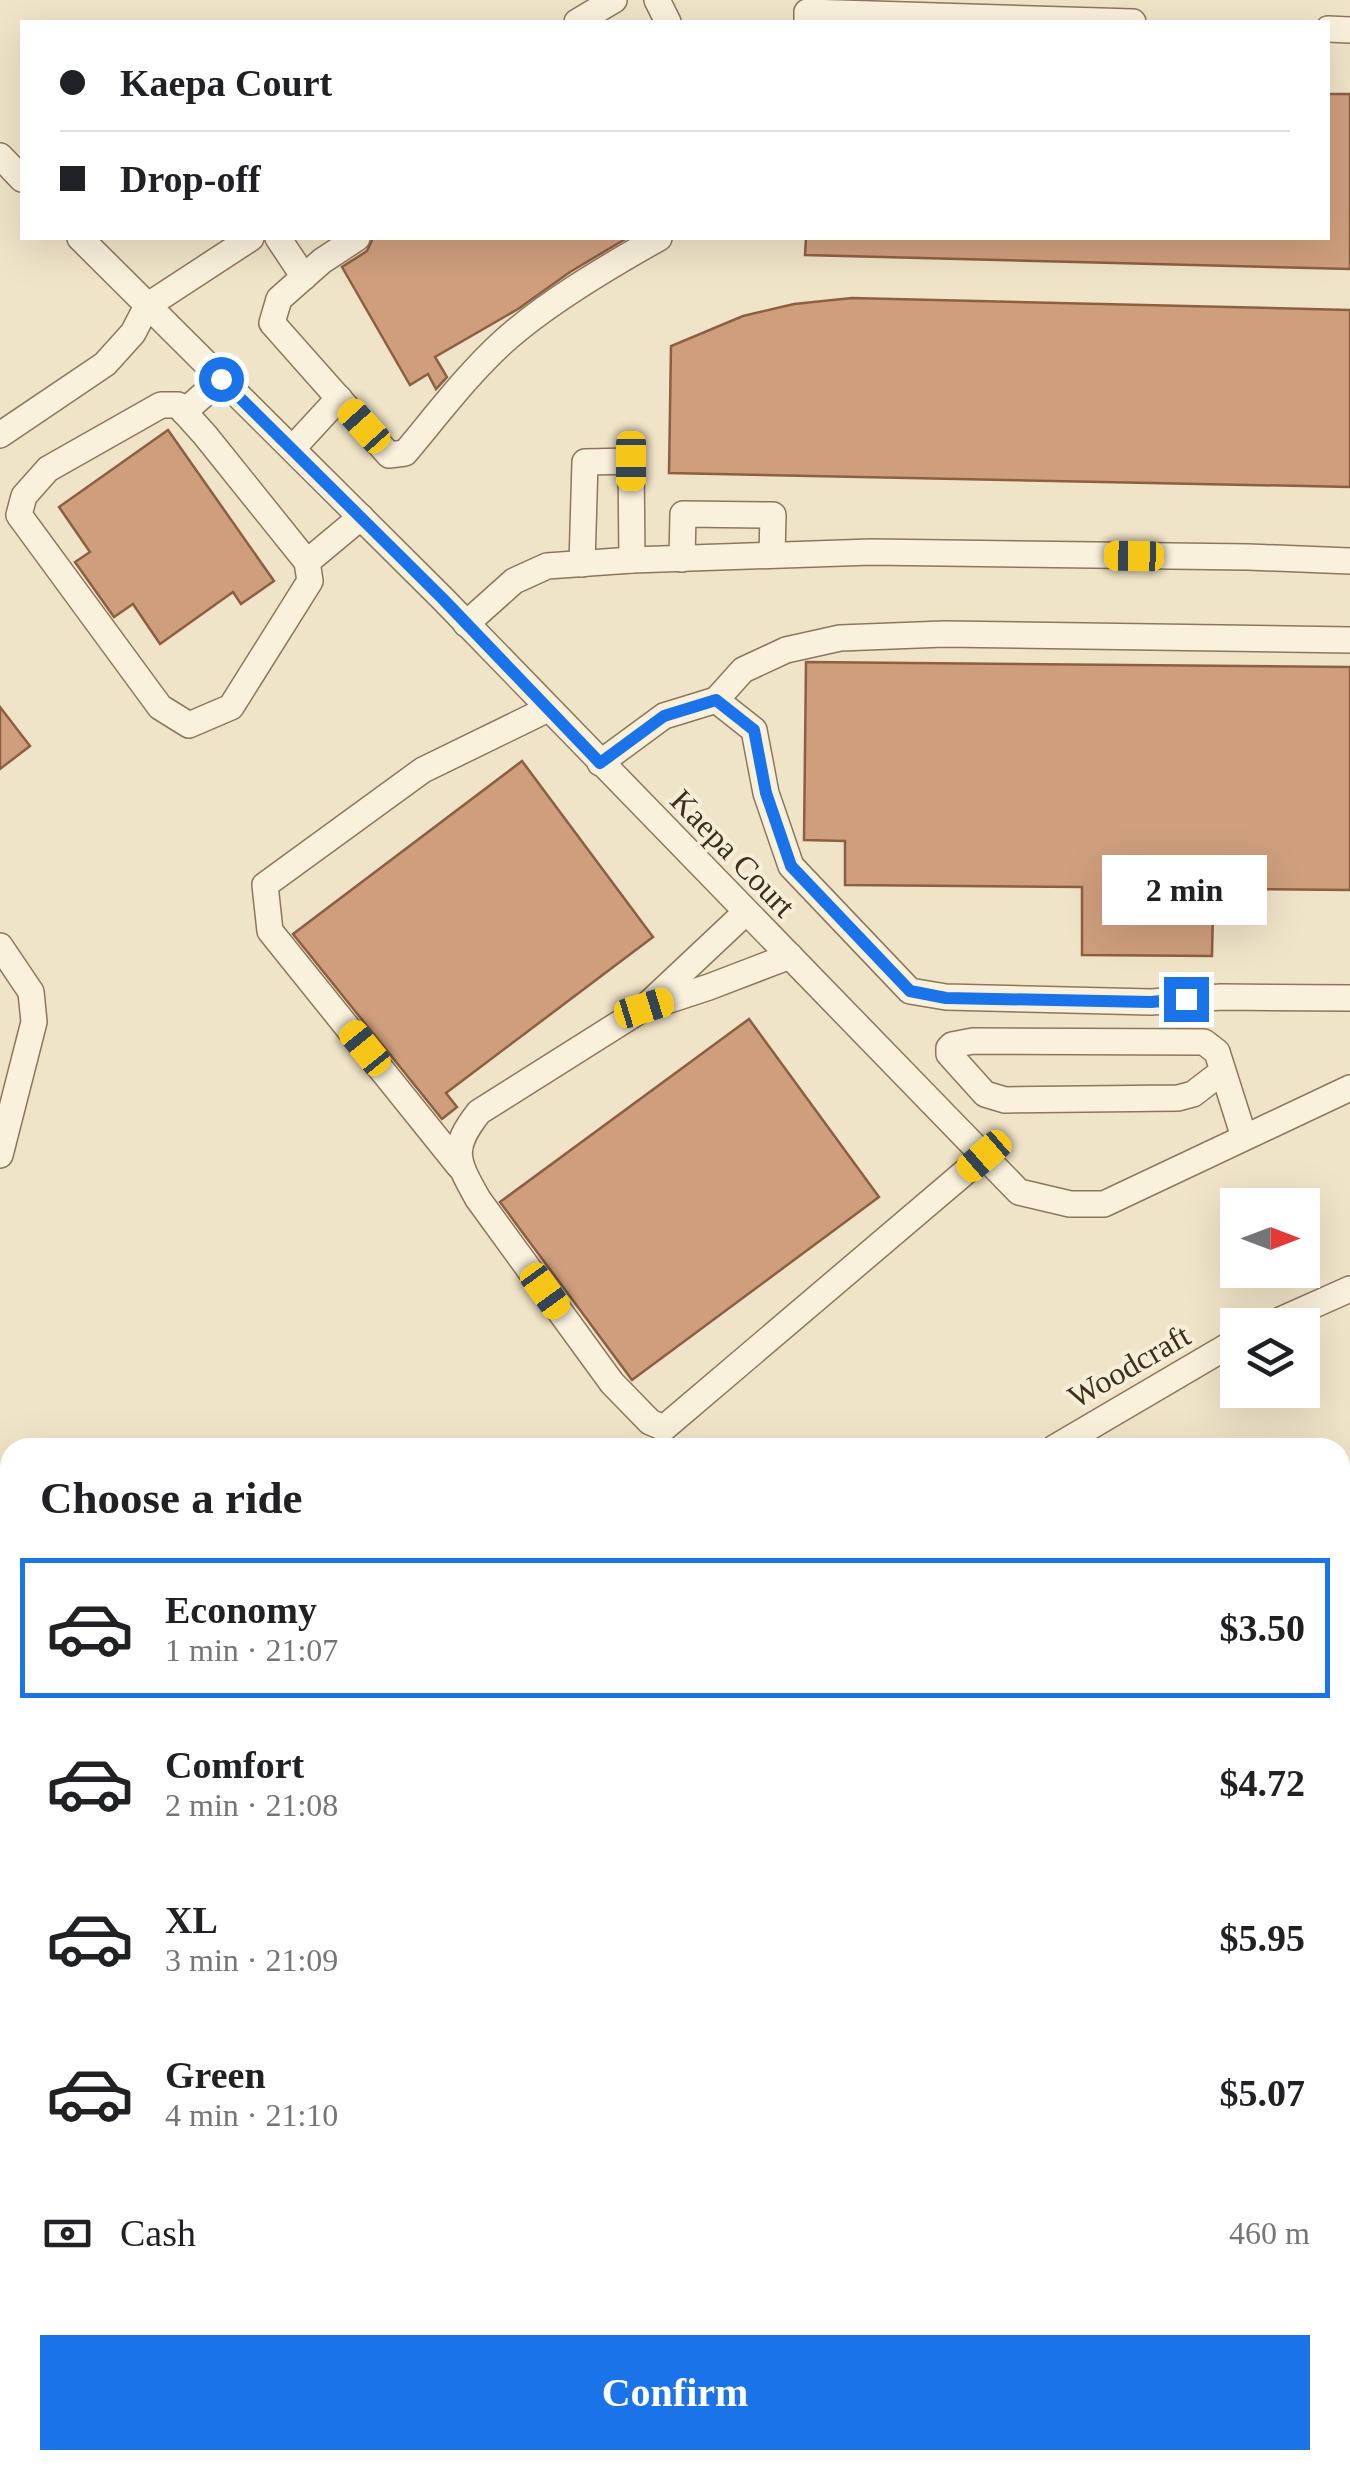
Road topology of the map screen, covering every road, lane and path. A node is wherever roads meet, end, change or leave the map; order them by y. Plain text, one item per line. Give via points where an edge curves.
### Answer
1 (614, 0) edge
2 (1111, 0) edge
3 (1098, 14) edge
4 (580, 20) edge
5 (806, 20) edge
6 (82, 240) edge
7 (248, 240) edge
8 (279, 240) edge
9 (354, 240) edge
10 (655, 240) edge
11 (304, 277) junction
12 (147, 306) junction
13 (221, 379) junction
14 (338, 398) junction
15 (184, 412) junction
16 (0, 435) edge
17 (293, 448) junction
18 (361, 517) junction
19 (772, 556) junction
20 (682, 558) junction
21 (632, 560) junction
22 (307, 562) junction
23 (1350, 562) edge
24 (582, 564) junction
25 (466, 624) junction
26 (1350, 640) edge
27 (716, 700) junction
28 (548, 710) junction
29 (600, 763) junction
30 (746, 912) junction
31 (0, 946) edge
32 (790, 956) junction
33 (1350, 998) edge
34 (644, 1008) junction
35 (1223, 1071) junction
36 (1350, 1088) edge
37 (1244, 1137) junction
38 (0, 1156) edge
39 (984, 1156) junction
40 (460, 1166) junction
41 (1350, 1289) edge
42 (1308, 1308) edge
43 (1220, 1351) edge
44 (1071, 1438) edge

1 - 4 street
2 - 3 street
3 - 5 street via 807,12
6 - 12 street, Kaepa Court
7 - 12 street
8 - 11 street
9 - 11 street
10 - 14 street via 507,338 405,453 389,455
11 - 14 street via 279,299 272,323
12 - 13 street, Kaepa Court
12 - 16 street via 105,364
13 - 15 street
13 - 17 street, Kaepa Court
14 - 17 street
15 - 22 street
15 - 22 street via 161,405 48,469 24,496 19,515 160,707 189,724 230,707 310,582
17 - 18 street, Kaepa Court
18 - 22 street
18 - 25 street, Kaepa Court
19 - 20 street
19 - 20 street via 773,515 682,514
19 - 23 street via 871,552
20 - 21 street
21 - 24 street
21 - 24 street via 631,461 585,462
24 - 25 street via 547,566 514,581
25 - 28 street, Kaepa Court
26 - 27 street via 840,638 786,650 743,670
27 - 29 street via 664,716
27 - 33 street via 754,730 791,866 910,991 946,998 1132,1001
28 - 29 street, Kaepa Court
28 - 40 street via 422,770 265,885 270,930
29 - 30 street, Kaepa Court
30 - 32 street, Kaepa Court
30 - 34 street
31 - 38 street via 32,992 34,1022
32 - 34 street
32 - 39 street, Kaepa Court
34 - 40 street via 479,1112 462,1134
35 - 35 street via 1212,1046 1190,1040 972,1041 949,1048 985,1094 1005,1100 1178,1098
35 - 37 street
36 - 37 street, Kaepa Court
37 - 39 street, Kaepa Court via 1104,1204 1019,1192
39 - 40 street via 664,1428 612,1382
41 - 42 street
43 - 44 street, Woodcraft

